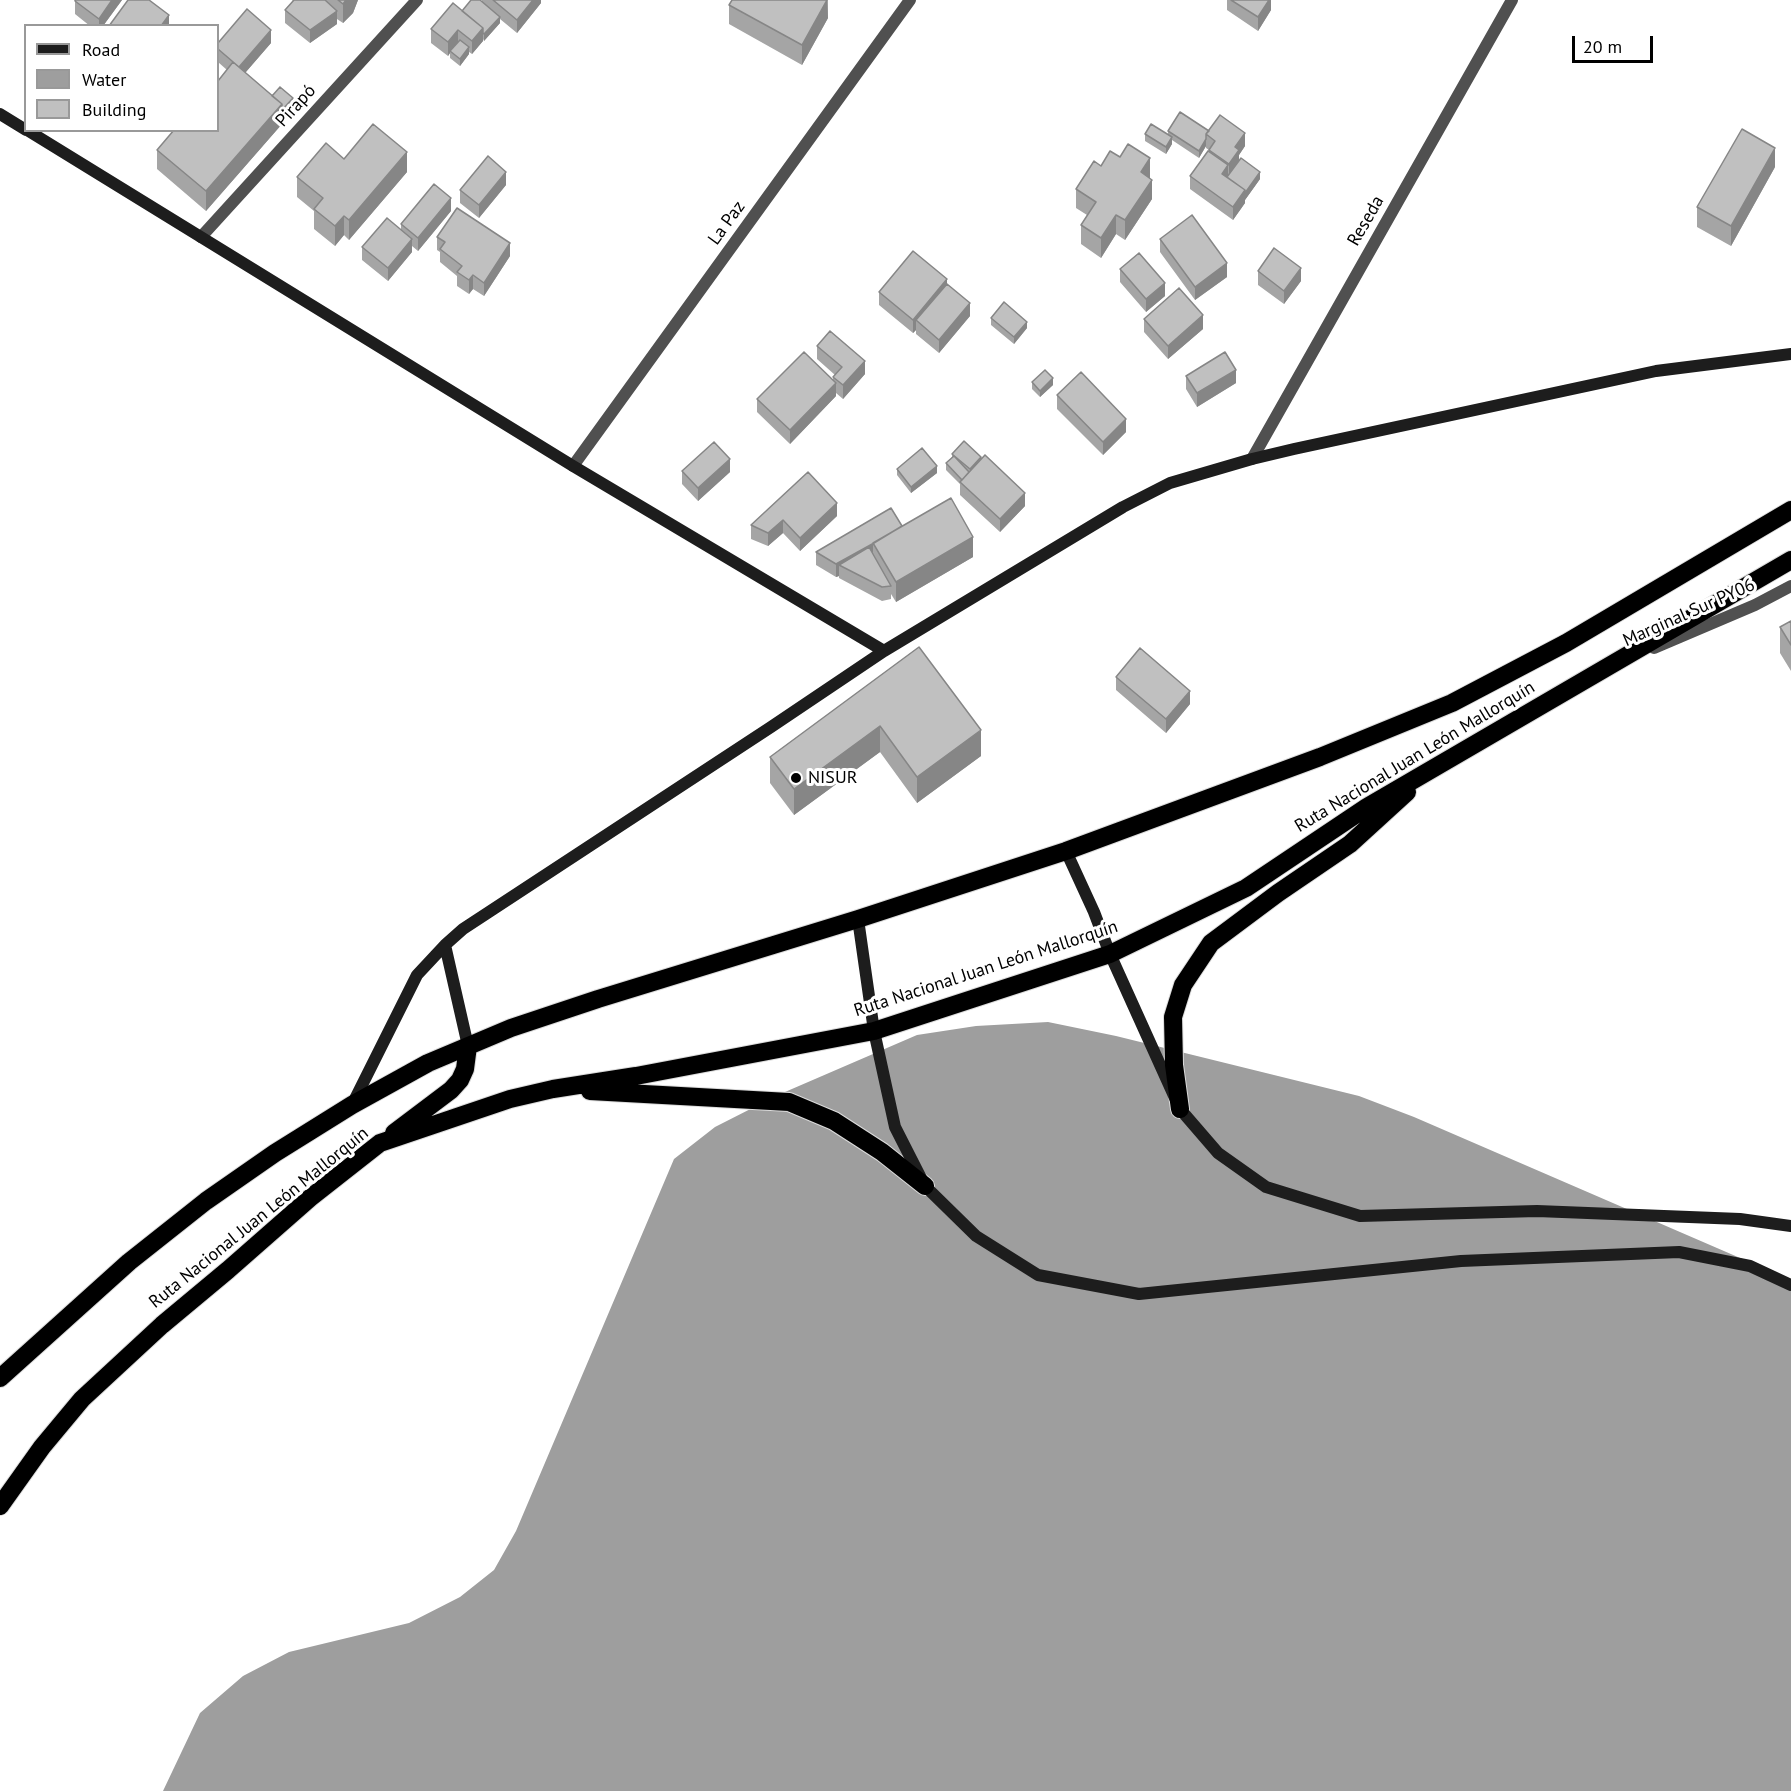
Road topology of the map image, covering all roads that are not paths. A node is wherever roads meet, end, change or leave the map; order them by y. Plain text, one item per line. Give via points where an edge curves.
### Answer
1 (417, 0) edge
2 (910, 0) edge
3 (1508, 1) edge
4 (0, 114) edge
5 (24, 129) edge
6 (29, 132) edge
7 (201, 237) junction
8 (1791, 354) edge
9 (1251, 459) junction
10 (573, 466) junction
11 (1791, 510) edge
12 (1791, 560) edge
13 (1791, 586) edge
14 (884, 651) junction
15 (1601, 671) junction
16 (1434, 768) junction
17 (1066, 851) junction
18 (858, 919) junction
19 (445, 945) junction
20 (1110, 954) junction
21 (874, 1031) junction
22 (468, 1046) junction
23 (553, 1089) junction
24 (352, 1105) junction
25 (1180, 1109) junction
26 (380, 1143) junction
27 (926, 1186) junction
28 (1791, 1226) edge
29 (1791, 1285) edge
30 (0, 1378) edge
31 (0, 1506) edge

1 - 7 street, Pirapó
2 - 10 street, La Paz
3 - 9 street, Reseda
4 - 5 main road
6 - 7 main road
7 - 10 main road
8 - 9 main road via 1656,371
9 - 14 main road via 1170,483 1123,507
10 - 14 main road
11 - 17 highway, Ruta Nacional Juan León Mallorquín via 1566,643 1452,703 1320,757
12 - 15 highway, Ruta Nacional Juan León Mallorquín
13 - 15 street, Marginal Sur PY06
14 - 19 main road via 463,929
15 - 16 highway, Ruta Nacional Juan León Mallorquín
16 - 20 highway, Ruta Nacional Juan León Mallorquín via 1367,807 1246,888
16 - 25 highway via 1350,844 1211,943 1183,985 1173,1017
17 - 18 highway, Ruta Nacional Juan León Mallorquín
17 - 20 main road
18 - 21 main road
18 - 22 highway, Ruta Nacional Juan León Mallorquín via 598,999
19 - 22 main road
19 - 24 main road via 417,975
20 - 21 highway, Ruta Nacional Juan León Mallorquín
20 - 25 main road
21 - 23 highway, Ruta Nacional Juan León Mallorquín
21 - 27 main road via 895,1127
22 - 24 highway, Ruta Nacional Juan León Mallorquín
22 - 26 highway via 465,1069 452,1090
23 - 26 highway, Ruta Nacional Juan León Mallorquín via 510,1099
23 - 27 highway via 789,1102 834,1122
24 - 30 highway, Ruta Nacional Juan León Mallorquín via 206,1201 129,1262
25 - 28 main road via 1218,1153 1266,1188 1360,1216 1538,1211 1740,1219
26 - 31 highway, Ruta Nacional Juan León Mallorquín via 162,1325 82,1399
27 - 29 main road via 976,1236 1038,1275 1139,1294 1461,1261 1679,1252 1750,1266

